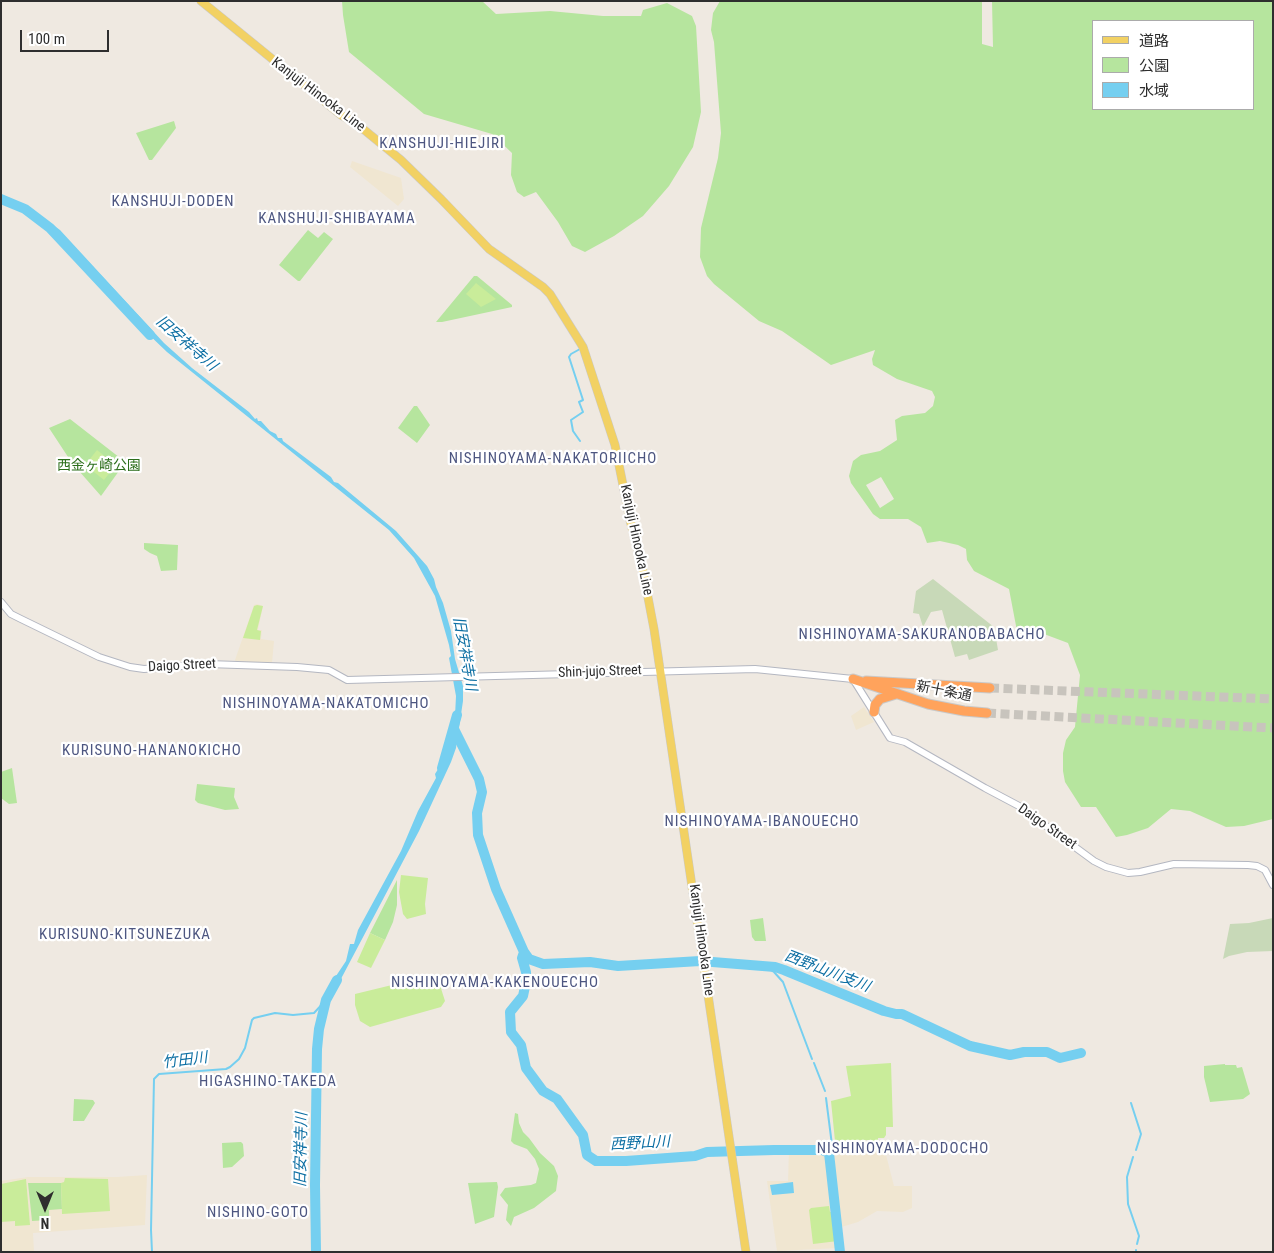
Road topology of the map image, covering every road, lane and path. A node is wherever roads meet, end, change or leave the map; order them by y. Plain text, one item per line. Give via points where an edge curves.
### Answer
1 (201, 1) edge
2 (1, 602) edge
3 (660, 671) junction
4 (854, 679) junction
5 (347, 680) joint
6 (990, 688) tunnel mouth
7 (896, 694) junction
8 (874, 712) junction
9 (987, 713) tunnel mouth
10 (1273, 885) edge
11 (746, 1252) edge

1 - 3 main road, Kanjuji Hinooka Line via 401,160 489,249 550,294 583,347 616,445 644,574
2 - 5 main road, Daigo Street via 11,614 99,657 130,667 144,669 208,664 297,667 329,670
3 - 4 main road, Shin-jujo Street via 755,669
3 - 5 main road, Shin-jujo Street
3 - 11 main road, Kanjuji Hinooka Line
4 - 6 highway, 新十条通
4 - 7 highway, 新十条通
4 - 8 main road, Daigo Street
7 - 8 highway via 880,699
7 - 9 highway, 新十条通 via 945,708
8 - 10 main road, Daigo Street via 890,738 905,742 1019,806 1106,867 1128,873 1174,864 1248,865 1265,870

